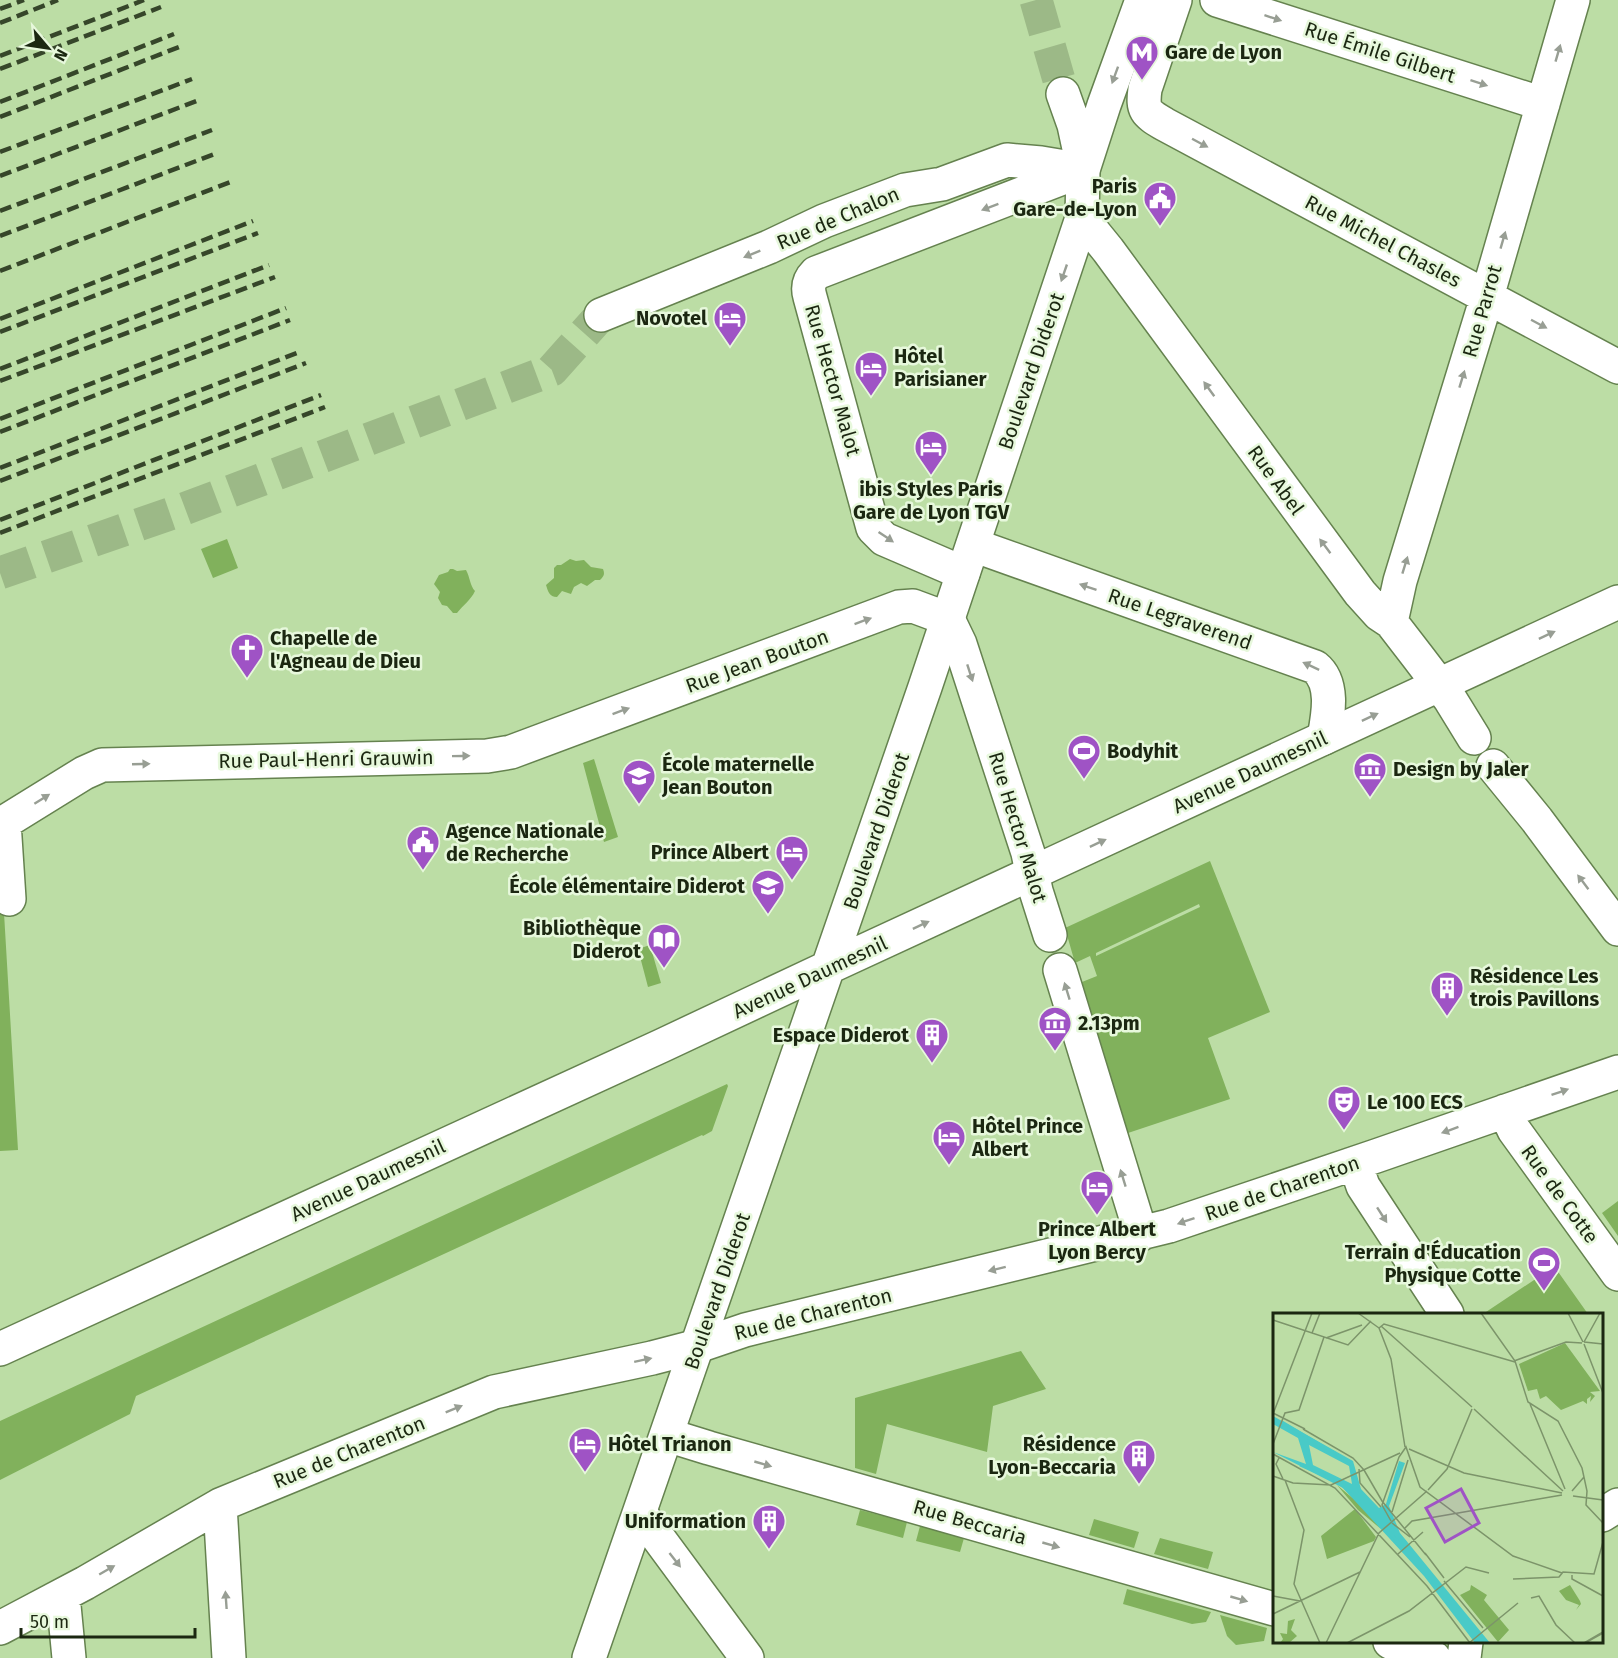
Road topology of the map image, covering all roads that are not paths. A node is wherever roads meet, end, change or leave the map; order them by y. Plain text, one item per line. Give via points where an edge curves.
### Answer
1 (1142, 0) edge
2 (1175, 0) edge
3 (1217, 0) edge
4 (1573, 0) edge
5 (1063, 93) tunnel mouth
6 (1543, 104) junction
7 (1083, 170) junction
8 (1082, 218) junction
9 (1487, 297) junction
10 (601, 315) tunnel mouth
11 (1618, 367) edge
12 (968, 559) junction
13 (1618, 602) edge
14 (948, 619) junction
15 (1391, 622) junction
16 (1438, 684) junction
17 (566, 732) joint
18 (1324, 738) junction
19 (1474, 738) dead end
20 (1493, 766) dead end
21 (2, 824) edge
22 (1032, 873) junction
23 (9, 899) dead end
24 (1618, 928) edge
25 (1050, 935) dead end
26 (829, 967) junction
27 (1060, 970) dead end
28 (1618, 1072) edge
29 (1505, 1111) junction
30 (1355, 1163) junction
31 (1141, 1234) junction
32 (1618, 1274) edge
33 (1446, 1313) edge
34 (698, 1346) junction
35 (0, 1349) edge
36 (667, 1435) junction
37 (220, 1505) junction
38 (1618, 1505) edge
39 (640, 1513) junction
40 (1603, 1514) edge
41 (63, 1595) junction
42 (1273, 1608) edge
43 (0, 1628) edge
44 (1394, 1643) edge
45 (1466, 1643) edge
46 (69, 1658) edge
47 (229, 1658) edge
48 (589, 1658) edge
49 (747, 1658) edge
50 (1434, 1658) edge
51 (1464, 1658) edge

1 -> 7 street, Boulevard Diderot
2 -> 9 street, Rue Michel Chasles via 1145,90 1143,104 1149,115
3 -> 6 street, Rue Émile Gilbert
6 -> 4 street, Rue Parrot
5 - 7 street
9 -> 6 street, Rue Parrot
7 - 8 street, Boulevard Diderot
7 -> 10 street, Rue de Chalon via 1007,160 942,184 905,189
7 -> 12 street, Rue Hector Malot via 811,278 808,291 873,528 884,539
8 -> 12 street, Boulevard Diderot
15 -> 8 street, Rue Abel via 1360,593
9 -> 11 street, Rue Michel Chasles
15 -> 9 street, Rue Parrot via 1400,580
12 - 14 street, Boulevard Diderot
18 -> 12 street, Rue Legraverend via 1328,695 1322,672 1315,667
16 -> 13 street, Avenue Daumesnil
17 -> 14 street, Rue Jean Bouton via 899,607 913,606
14 -> 22 street, Rue Hector Malot via 966,661
14 - 26 street, Boulevard Diderot
15 - 16 street, Rue Abel
18 -> 16 street, Avenue Daumesnil
16 - 19 street, Rue Abel
21 -> 17 street, Rue Paul-Henri Grauwin via 102,765 487,756 511,752
22 -> 18 street, Avenue Daumesnil
24 -> 20 street
21 - 23 street
22 - 25 street, Rue Hector Malot
26 -> 22 street, Avenue Daumesnil
26 - 34 street, Boulevard Diderot
26 - 35 street, Avenue Daumesnil
31 -> 27 street
29 -> 28 street, Rue de Charenton
29 -> 30 street, Rue de Charenton
29 - 32 street, Rue de Cotte via 1514,1130
30 -> 31 street, Rue de Charenton
30 -> 33 street via 1363,1186
31 -> 34 street, Rue de Charenton via 745,1330
34 - 36 street, Boulevard Diderot
37 -> 34 street, Rue de Charenton via 494,1392
36 - 39 street, Boulevard Diderot
36 -> 42 street, Rue Beccaria
41 -> 37 street, Rue de Charenton
47 -> 37 street
38 - 40 street
39 - 48 street, Boulevard Diderot
39 -> 49 street
41 - 43 street, Rue de Charenton
41 - 46 street
44 - 50 street
45 - 51 street

